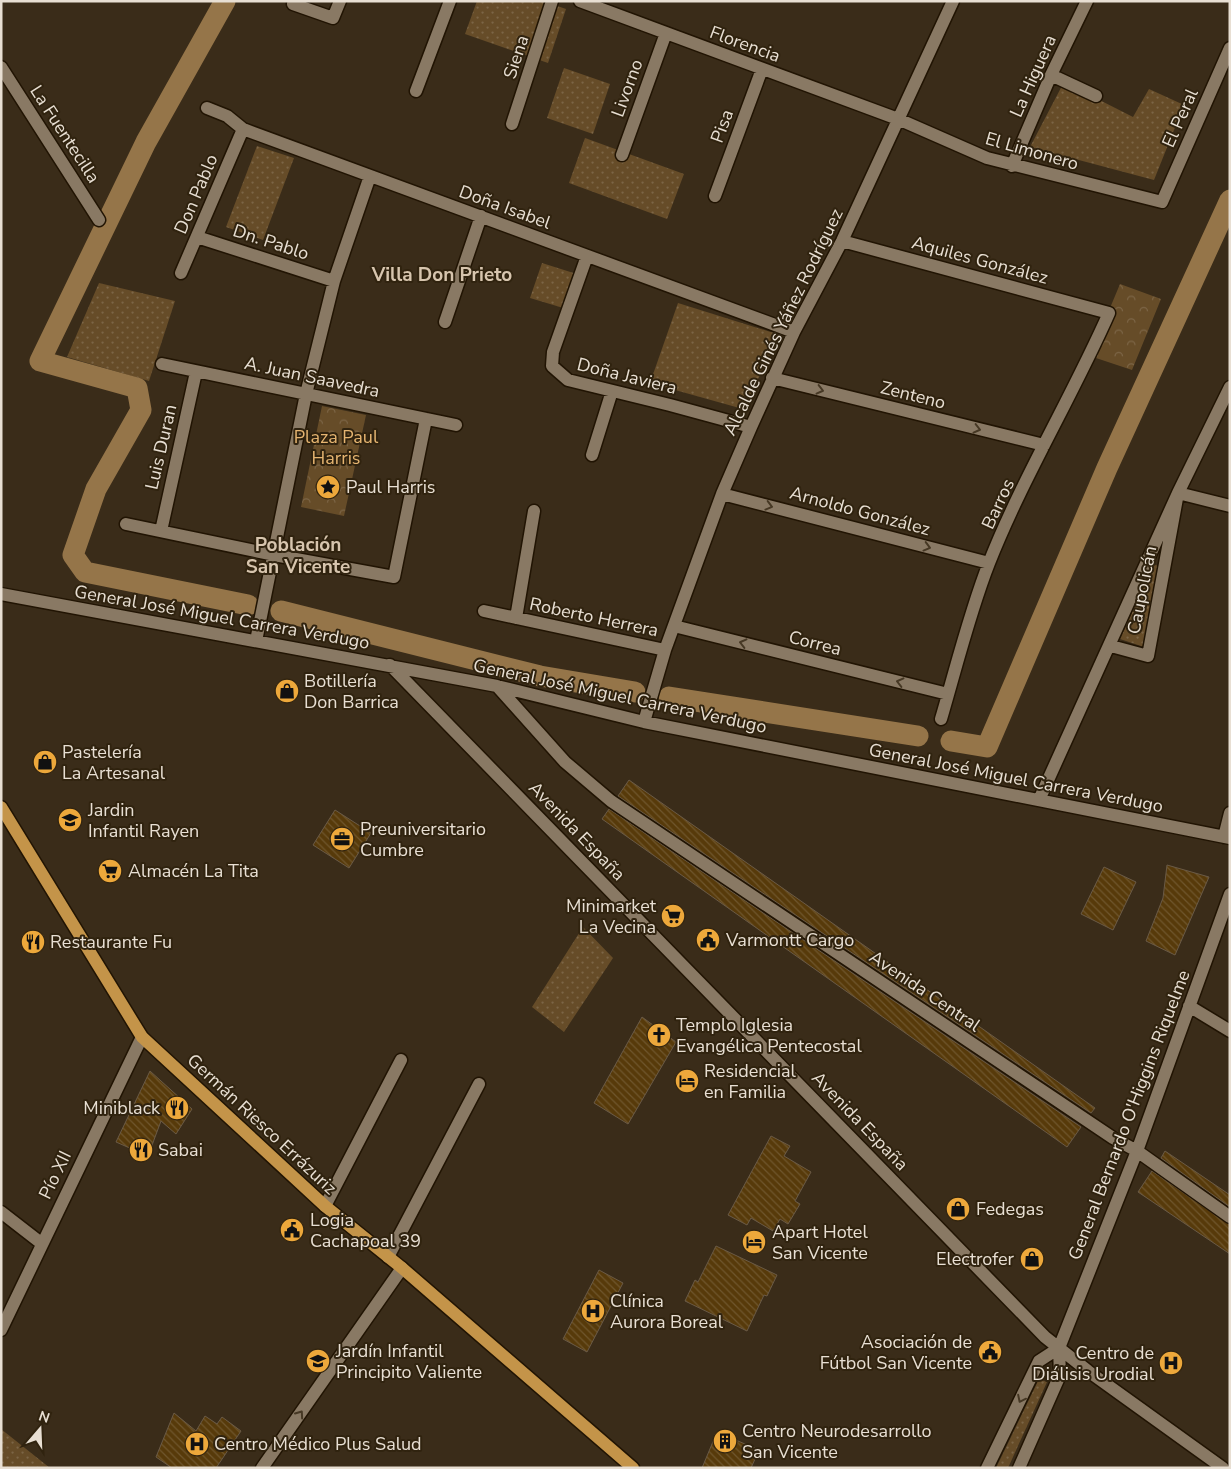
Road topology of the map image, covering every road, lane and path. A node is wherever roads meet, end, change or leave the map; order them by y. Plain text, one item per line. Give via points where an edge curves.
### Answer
1 (340, 1) edge
2 (450, 1) edge
3 (552, 1) edge
4 (580, 1) edge
5 (953, 1) edge
6 (1087, 1) edge
7 (293, 4) dead end
8 (666, 33) junction
9 (1230, 48) edge
10 (1, 67) edge
11 (762, 69) junction
12 (1051, 75) junction
13 (416, 90) dead end
14 (1096, 96) dead end
15 (207, 108) dead end
16 (898, 119) junction
17 (512, 124) dead end
18 (243, 129) junction
19 (622, 155) dead end
20 (1012, 166) junction
21 (370, 176) junction
22 (716, 196) dead end
23 (1162, 202) joint
24 (481, 216) junction
25 (99, 220) dead end
26 (197, 237) junction
27 (842, 241) junction
28 (587, 256) junction
29 (181, 273) dead end
30 (334, 281) junction
31 (1108, 312) joint
32 (445, 322) dead end
33 (794, 332) junction
34 (162, 364) dead end
35 (196, 372) junction
36 (772, 378) junction
37 (1230, 387) edge
38 (612, 391) junction
39 (306, 394) junction
40 (426, 418) junction
41 (456, 425) dead end
42 (751, 427) junction
43 (1044, 445) junction
44 (592, 455) dead end
45 (1178, 493) junction
46 (722, 494) junction
47 (1230, 506) edge
48 (534, 511) dead end
49 (126, 524) dead end
50 (161, 531) junction
51 (274, 555) junction
52 (989, 563) junction
53 (1, 594) edge
54 (484, 611) dead end
55 (516, 618) junction
56 (674, 626) junction
57 (256, 641) junction
58 (1110, 646) junction
59 (665, 650) junction
60 (390, 665) junction
61 (497, 686) junction
62 (948, 694) junction
63 (941, 719) dead end
64 (644, 722) junction
65 (1039, 800) junction
66 (1, 807) edge
67 (1230, 813) edge
68 (1227, 837) edge
69 (1230, 894) edge
70 (1190, 1006) junction
71 (1230, 1031) edge
72 (142, 1037) junction
73 (400, 1060) dead end
74 (479, 1084) dead end
75 (1136, 1151) junction
76 (325, 1206) junction
77 (1, 1212) edge
78 (1230, 1217) edge
79 (41, 1243) junction
80 (388, 1257) junction
81 (402, 1268) junction
82 (1, 1330) edge
83 (1059, 1348) junction
84 (262, 1468) edge
85 (633, 1468) edge
86 (987, 1468) edge
87 (1019, 1468) edge
88 (1223, 1468) edge

1 - 7 street via 333,18
2 - 13 street
3 - 17 street, Siena
4 - 8 street, Florencia
5 - 16 street, Alcalde Ginés Yáñez Rodríguez
6 - 12 street, La Higuera
8 - 11 street, Florencia
8 - 19 street, Livorno
9 - 23 street, El Peral
10 - 25 street, La Fuentecilla
11 - 16 street, Florencia
11 - 22 street, Pisa
12 - 14 street
12 - 20 street, La Higuera
15 - 18 street, Doña Isabel via 227,116
16 - 20 street, El Limonero
16 - 27 street, Alcalde Ginés Yáñez Rodríguez
18 - 21 street, Doña Isabel
18 - 26 street, Don Pablo
20 - 23 street, El Limonero
21 - 24 street, Doña Isabel
21 - 30 street
24 - 28 street, Doña Isabel
24 - 32 street
26 - 29 street, Don Pablo
26 - 30 street, Dn. Pablo
27 - 31 street, Aquiles González
27 - 33 street, Alcalde Ginés Yáñez Rodríguez
28 - 33 street, Doña Isabel
28 - 38 street, Doña Javiera via 556,342 552,366 568,380
30 - 39 street
31 - 43 street, Barros via 1090,356
33 - 36 street, Alcalde Ginés Yáñez Rodríguez
34 - 35 street, A. Juan Saavedra
35 - 39 street, A. Juan Saavedra
35 - 50 street, Luis Duran
36 - 42 street, Alcalde Ginés Yáñez Rodríguez
36 -> 43 street, Zenteno
37 - 45 street, Caupolicán
38 - 42 street, Doña Javiera
38 - 44 street
39 - 40 street, A. Juan Saavedra
39 - 51 street
40 - 41 street, A. Juan Saavedra
40 - 51 street via 394,577
42 - 46 street, Alcalde Ginés Yáñez Rodríguez
43 - 52 street, Barros
45 - 47 street
45 - 58 street, Caupolicán
45 - 58 street, Caupolicán via 1148,656
46 -> 52 street, Arnoldo González
46 - 56 street, Alcalde Ginés Yáñez Rodríguez
48 - 55 street, Roberto Herrera
49 - 50 street
50 - 51 street
51 - 57 street
52 - 62 street, Barros
53 - 57 street, General José Miguel Carrera Verdugo
54 - 55 street, Roberto Herrera
55 - 59 street, Roberto Herrera
56 - 59 street, Alcalde Ginés Yáñez Rodríguez
62 -> 56 street, Correa
57 - 60 street, General José Miguel Carrera Verdugo
58 - 65 street, Caupolicán
59 - 64 street, Alcalde Ginés Yáñez Rodríguez
60 - 61 street, General José Miguel Carrera Verdugo
60 - 83 street, Avenida España
61 - 64 street, General José Miguel Carrera Verdugo
61 - 75 street, Avenida Central via 565,762 611,801
62 - 63 street, Barros
64 - 65 street, General José Miguel Carrera Verdugo
65 - 68 street, General José Miguel Carrera Verdugo
66 - 72 main road, Germán Riesco Errázuriz
67 - 68 street
69 - 70 street, General Bernardo O'Higgins Riquelme
70 - 71 street
70 - 75 street, General Bernardo O'Higgins Riquelme
72 - 76 main road, Germán Riesco Errázuriz
72 - 79 street, Pío XII
73 - 76 street
74 - 80 street
75 - 78 street, Avenida Central
75 - 83 street, General Bernardo O'Higgins Riquelme
76 - 80 main road, Germán Riesco Errázuriz
77 - 79 street
79 - 82 street, Pío XII
80 - 81 main road, Germán Riesco Errázuriz
84 -> 81 street
81 - 85 main road, Germán Riesco Errázuriz
83 -> 86 street via 1040,1361
83 - 87 street, General Bernardo O'Higgins Riquelme via 1060,1375
83 - 88 street, Avenida España

